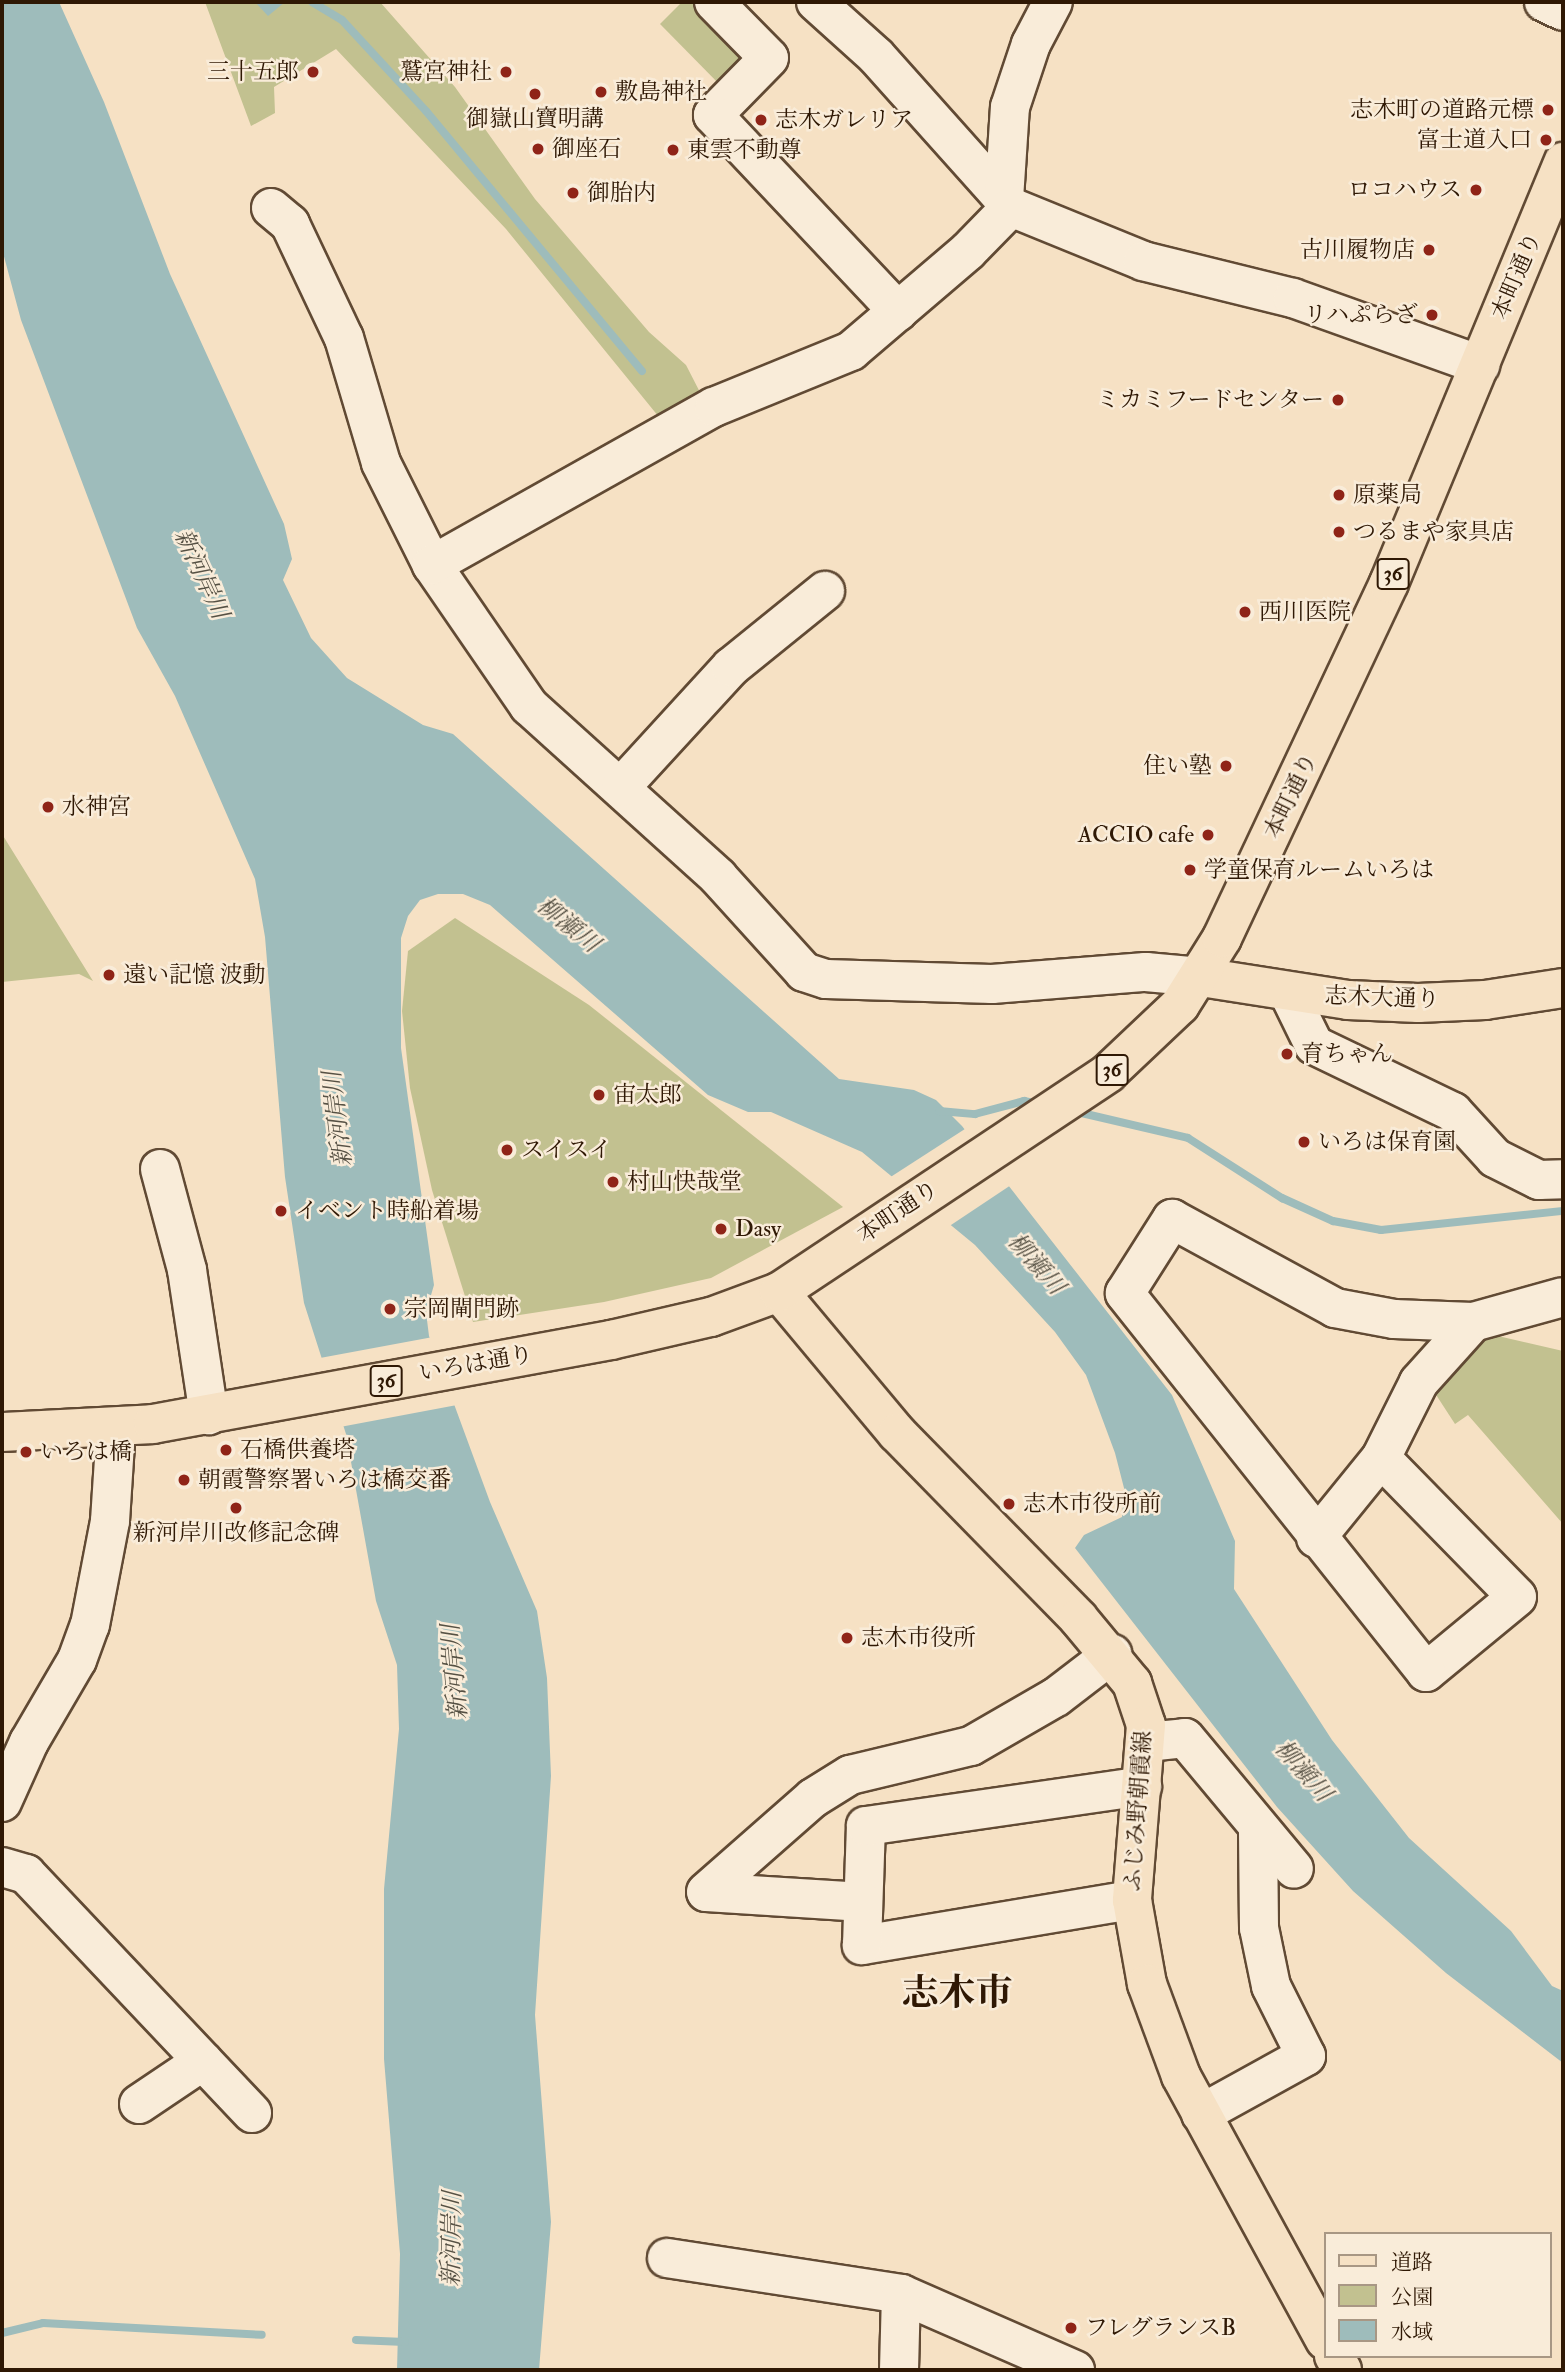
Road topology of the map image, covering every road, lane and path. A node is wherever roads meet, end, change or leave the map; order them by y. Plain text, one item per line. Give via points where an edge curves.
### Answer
1 (714, 2) edge
2 (816, 2) edge
3 (1053, 2) edge
4 (1544, 2) edge
5 (1563, 11) edge
6 (1563, 162) edge
7 (1007, 203) junction
8 (271, 208) dead end
9 (898, 311) junction
10 (1480, 365) junction
11 (432, 565) junction
12 (825, 591) dead end
13 (621, 787) junction
14 (1201, 976) junction
15 (1563, 988) edge
16 (1288, 992) junction
17 (160, 1169) dead end
18 (1563, 1179) edge
19 (779, 1292) junction
20 (1563, 1297) edge
21 (1473, 1322) junction
22 (226, 1412) junction
23 (116, 1428) junction
24 (2, 1432) edge
25 (1381, 1458) junction
26 (1316, 1538) junction
27 (1112, 1654) junction
28 (1147, 1742) junction
29 (1142, 1786) junction
30 (2, 1802) edge
31 (1258, 1829) junction
32 (2, 1867) edge
33 (1294, 1869) dead end
34 (1132, 1900) junction
35 (863, 1902) junction
36 (203, 2061) junction
37 (139, 2104) dead end
38 (252, 2113) dead end
39 (1201, 2114) junction
40 (667, 2258) dead end
41 (901, 2294) junction
42 (1324, 2338) edge
43 (900, 2370) edge
44 (1075, 2370) edge

1 - 9 street via 769,58 713,115
2 - 7 street via 876,56
3 - 7 street via 1031,44 1010,107
4 - 5 street
6 - 10 main road, 本町通り / 36
7 - 9 street
7 - 10 street via 1143,261 1293,298
8 - 11 street via 290,224 344,338 381,463
9 - 11 street via 851,351 715,407
10 - 14 main road, 本町通り / 36 via 1344,684
11 - 13 street via 528,706
12 - 13 street via 730,667
13 - 14 street via 718,877 804,972 826,979 992,984 1146,972
14 - 16 main road, 志木大通り
14 - 19 main road, 本町通り / 36 via 1180,1005 1108,1073
15 - 16 main road, 志木大通り via 1485,1000 1418,1003
16 - 18 street via 1314,1045 1453,1112 1495,1158 1539,1180
17 - 22 street
19 - 22 main road, いろは通り / 36 via 666,1329
19 - 27 main road, ふじみ野朝霞線 via 897,1433
20 - 21 street
21 - 25 street via 1419,1382
21 - 26 street via 1394,1319 1335,1308 1171,1219 1125,1293
22 - 23 main road, いろは通り / 36
23 - 24 main road, いろは通り / 36
23 - 30 street via 110,1521 90,1625 77,1660 29,1742
25 - 26 street
25 - 26 street via 1517,1597 1426,1672
27 - 28 main road, ふじみ野朝霞線 via 1140,1703
27 - 35 street via 1056,1697 971,1746 850,1775 813,1798 706,1892
28 - 29 main road, ふじみ野朝霞線
28 - 31 street via 1185,1738
29 - 34 main road, ふじみ野朝霞線
29 - 35 street via 866,1826
31 - 33 street
31 - 39 street via 1259,1928 1271,1986 1306,2056
32 - 36 street via 26,1874
34 - 35 street via 862,1945
34 - 39 main road, ふじみ野朝霞線 via 1156,2015
36 - 37 street
36 - 38 street
39 - 42 main road, ふじみ野朝霞線
40 - 41 street
41 - 43 street
41 - 44 street

